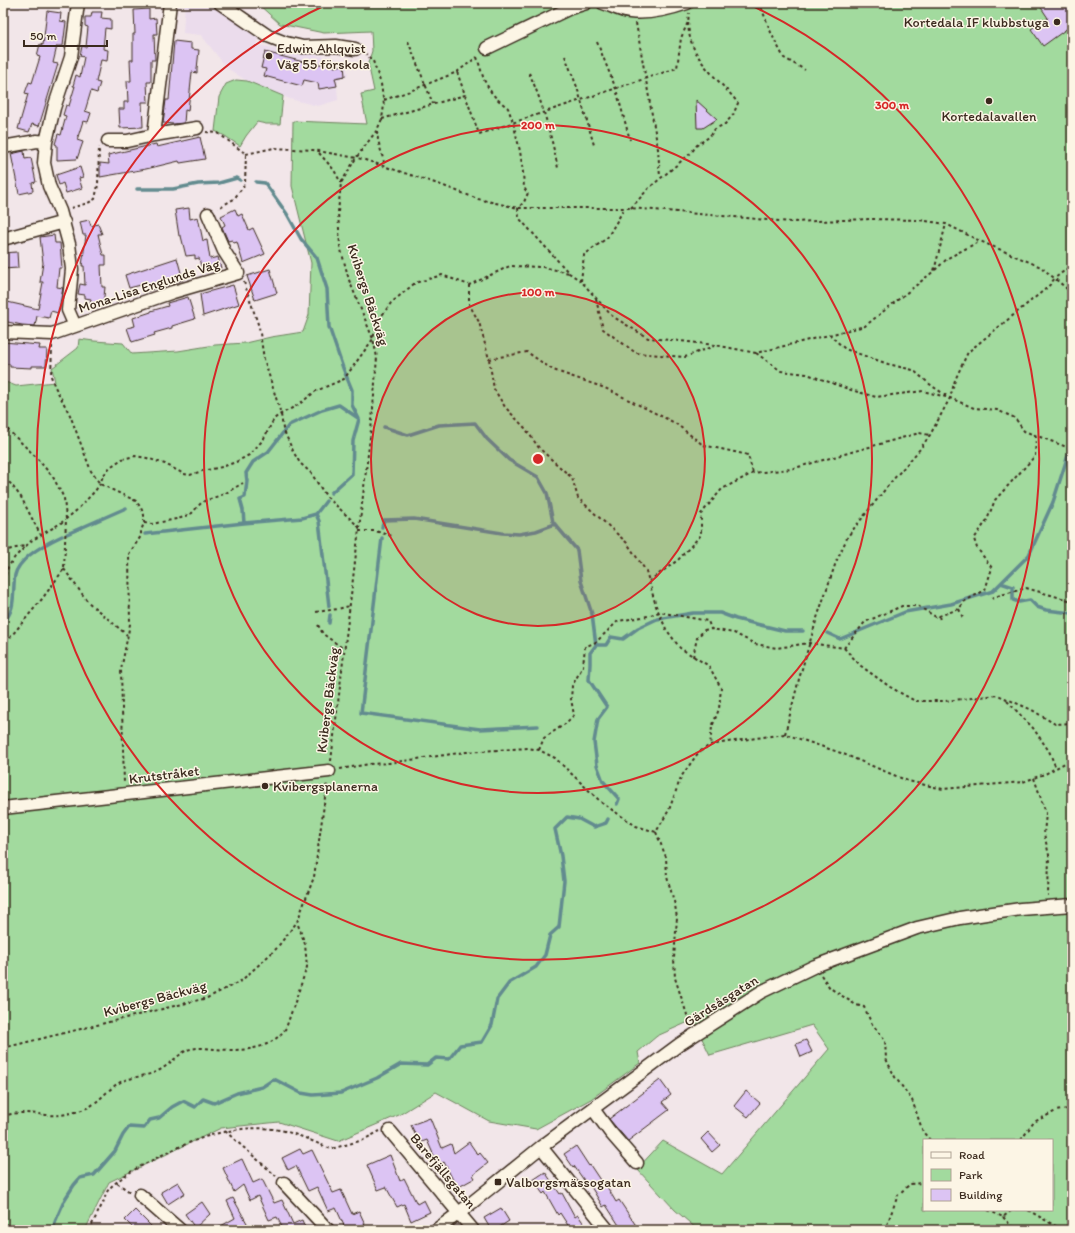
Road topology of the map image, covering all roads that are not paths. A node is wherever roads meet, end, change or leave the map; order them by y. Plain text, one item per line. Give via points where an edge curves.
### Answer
1 (78, 3) edge
2 (170, 3) edge
3 (220, 3) edge
4 (586, 3) edge
5 (603, 3) edge
6 (688, 6) edge
7 (487, 48) road end
8 (355, 49) road end
9 (197, 128) road end
10 (154, 135) junction
11 (108, 141) road end
12 (46, 142) junction
13 (3, 147) edge
14 (208, 214) road end
15 (62, 216) junction
16 (3, 239) edge
17 (75, 326) junction
18 (3, 332) edge
19 (329, 771) road end
20 (3, 808) edge
21 (1072, 905) edge
22 (593, 1109) junction
23 (390, 1131) road end
24 (541, 1147) junction
25 (637, 1163) dead end
26 (284, 1183) road end
27 (140, 1195) road end
28 (459, 1213) junction
29 (180, 1230) edge
30 (328, 1230) edge
31 (436, 1230) edge
32 (472, 1230) edge
33 (608, 1230) edge

1 - 12 street via 71,57
2 - 10 street
3 - 8 street via 268,36 286,43 303,47 336,46
4 - 7 street via 570,8
5 - 6 street via 639,12
9 - 10 street
10 - 11 street via 127,141
12 - 13 street via 37,141
12 - 15 street via 44,163 49,186
14 - 17 street, Mona-Lisa Englunds Väg via 224,251 238,273 173,292
15 - 16 street
15 - 17 street via 72,269 68,310
17 - 18 street, Mona-Lisa Englunds Väg via 52,334
19 - 20 street, Krutstråket
21 - 22 street, Gärdsåsgatan via 1020,909 917,928 815,966 761,992 695,1034
22 - 24 street, Gärdsåsgatan
22 - 25 street
23 - 28 street, Barefjällsgatan
24 - 28 street, Gärdsåsgatan
24 - 33 street
26 - 30 street
27 - 29 street
28 - 31 street, Gärdsåsgatan
28 - 32 street, Barefjällsgatan

